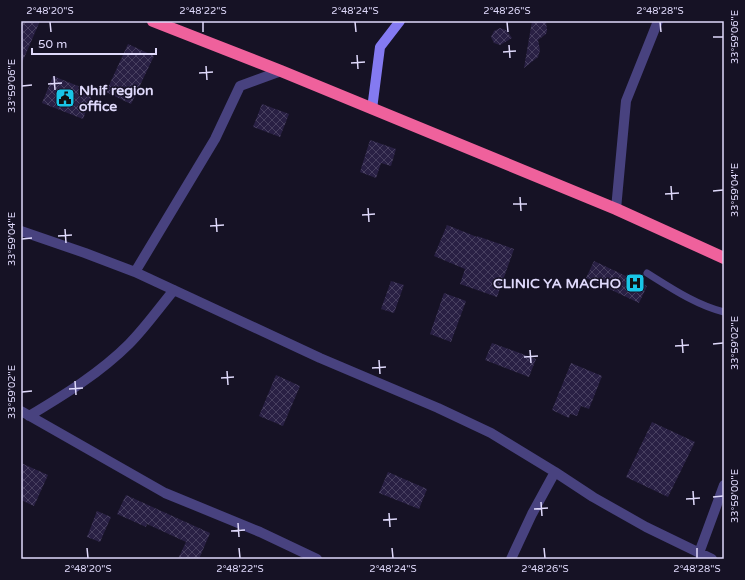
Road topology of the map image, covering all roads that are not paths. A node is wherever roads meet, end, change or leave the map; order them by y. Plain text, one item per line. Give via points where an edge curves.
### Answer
1 (153, 21) edge
2 (400, 21) edge
3 (658, 21) edge
4 (281, 71) junction
5 (372, 109) junction
6 (616, 209) junction
7 (21, 231) edge
8 (724, 258) edge
9 (134, 272) junction
10 (647, 273) dead end
11 (174, 290) junction
12 (724, 312) edge
13 (25, 413) edge
14 (555, 472) junction
15 (724, 485) edge
16 (699, 554) junction
17 (317, 559) edge
18 (511, 559) edge
19 (712, 559) edge

1 - 4 highway
2 - 5 main road via 380,47
3 - 6 street via 626,101
4 - 5 highway
4 - 9 street via 240,86 215,139
5 - 6 highway
6 - 8 highway
7 - 9 street
9 - 11 street
10 - 12 lane via 680,293
11 - 13 street via 129,344 88,379 62,397
11 - 14 street via 491,433
13 - 17 street via 165,493 260,532
14 - 16 street via 593,497
14 - 18 street
15 - 16 street
16 - 19 street

